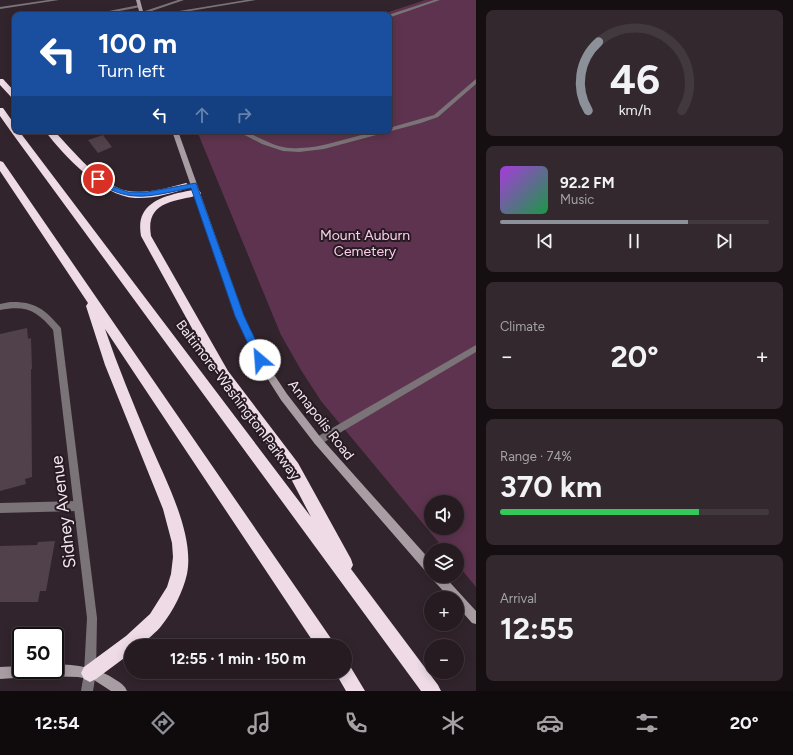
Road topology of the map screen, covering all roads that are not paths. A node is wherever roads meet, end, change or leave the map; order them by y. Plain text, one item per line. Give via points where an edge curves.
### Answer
1 (57, 0) edge
2 (138, 0) edge
3 (182, 0) edge
4 (254, 0) edge
5 (438, 0) edge
6 (139, 6) junction
7 (0, 8) edge
8 (107, 12) edge
9 (141, 12) edge
10 (148, 12) edge
11 (176, 12) edge
12 (392, 15) edge
13 (0, 81) edge
14 (476, 81) edge
15 (12, 93) edge
16 (0, 110) edge
17 (12, 127) edge
18 (392, 129) edge
19 (17, 134) edge
20 (53, 134) edge
21 (176, 134) edge
22 (247, 134) edge
23 (373, 134) edge
24 (0, 164) edge
25 (195, 189) junction
26 (88, 293) junction
27 (0, 307) edge
28 (476, 348) edge
29 (318, 441) junction
30 (78, 506) junction
31 (0, 508) edge
32 (424, 562) edge
33 (444, 583) edge
34 (366, 602) junction
35 (476, 618) edge
36 (321, 639) edge
37 (0, 673) edge
38 (90, 673) junction
39 (348, 679) edge
40 (87, 691) edge
41 (121, 691) edge
42 (356, 691) edge
43 (432, 691) edge

1 - 7 street
2 - 6 main road
3 - 10 street
4 - 11 street
5 - 12 street
6 - 8 street
6 - 9 main road
13 - 15 highway
14 - 18 street via 436,116
16 - 17 highway, Baltimore-Washington Parkway
19 - 34 highway, Baltimore-Washington Parkway
20 - 25 highway via 98,179 118,192 147,194
21 - 25 main road, Annapolis Road
22 - 23 street via 280,148 299,151
24 - 26 highway
25 - 29 main road, Annapolis Road via 250,340 281,392
25 - 34 highway via 154,207 145,218 146,236 224,375 293,468
26 - 36 highway
26 - 38 highway via 111,365 170,509 180,543 181,557 174,591 156,620 132,642
27 - 30 street, Sidney Avenue via 27,304 46,316 57,329
28 - 29 street
29 - 32 main road, Annapolis Road
30 - 31 street
30 - 38 street, Sidney Avenue via 92,618
33 - 35 main road
34 - 43 highway, Baltimore-Washington Parkway
37 - 38 main road via 55,670
38 - 40 street, Sidney Avenue
38 - 41 main road
39 - 42 highway

